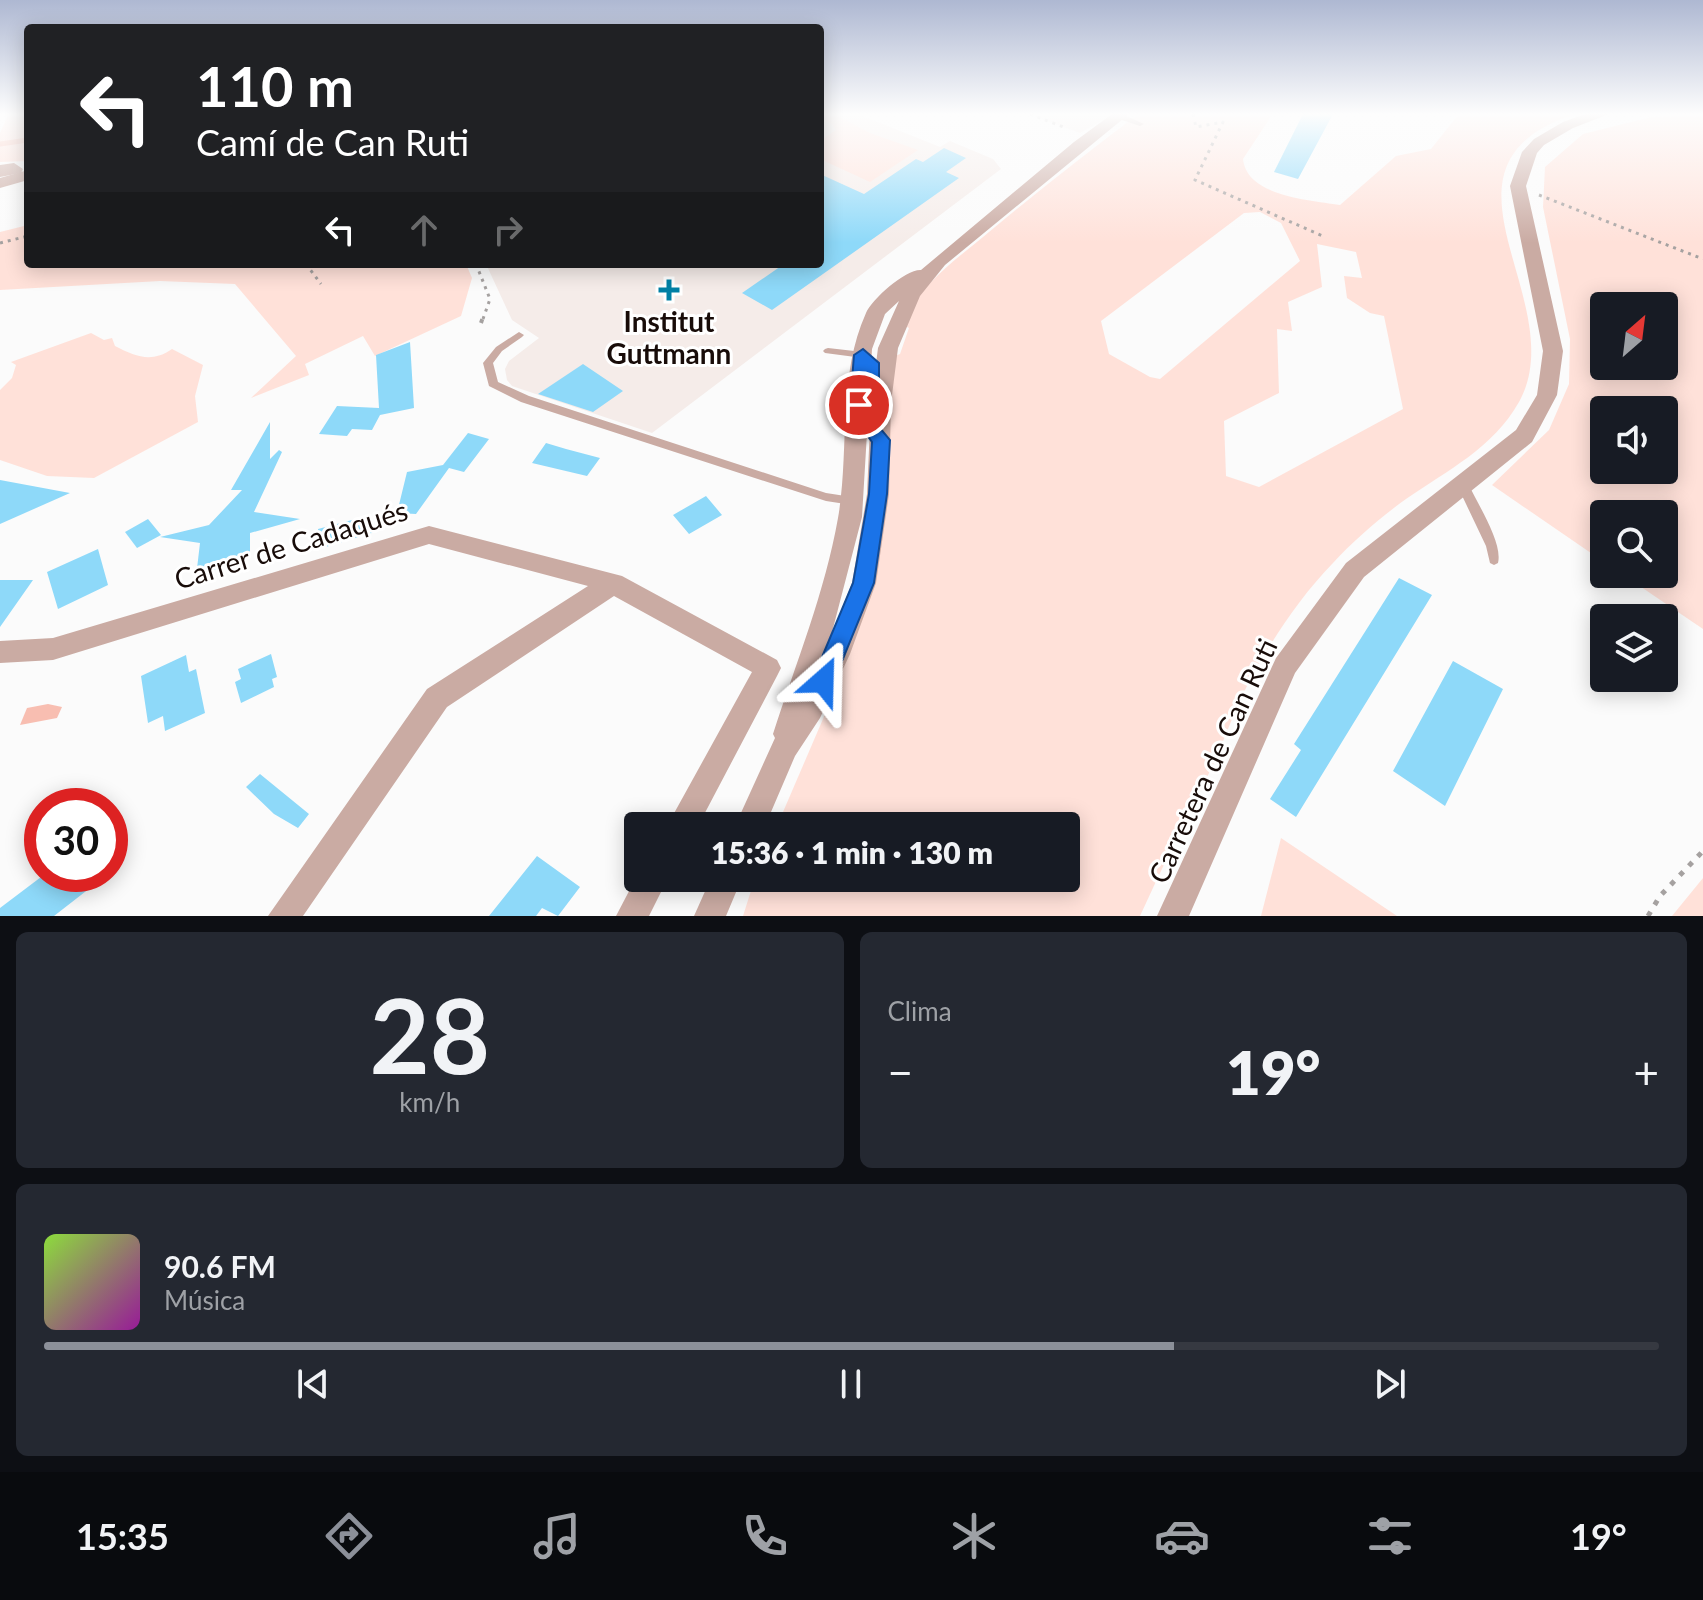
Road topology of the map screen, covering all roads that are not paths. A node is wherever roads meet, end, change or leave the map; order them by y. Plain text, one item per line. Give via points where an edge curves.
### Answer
1 (1065, 157) edge
2 (1528, 157) edge
3 (14, 170) edge
4 (0, 183) edge
5 (939, 261) junction
6 (903, 310) junction
7 (519, 335) dead end
8 (828, 351) dead end
9 (863, 355) junction
10 (881, 440) junction
11 (1463, 485) junction
12 (852, 501) junction
13 (1494, 560) dead end
14 (613, 583) junction
15 (857, 601) junction
16 (0, 652) edge
17 (785, 747) junction
18 (690, 812) edge
19 (756, 812) edge
20 (645, 892) edge
21 (721, 892) edge
22 (284, 916) edge
23 (632, 916) edge
24 (710, 916) edge
25 (1173, 916) edge

1 - 5 street
2 - 11 street, Carretera de Can Ruti via 1518,186 1553,351 1547,395 1524,436
3 - 4 street
5 - 6 street
5 - 9 street via 876,311
6 - 9 street via 891,317 876,346
6 - 10 street via 888,348
7 - 12 lane via 488,363 493,384 539,404
8 - 9 lane
9 - 10 street via 871,363 871,428
9 - 12 street
10 - 15 street via 878,494
11 - 13 lane
11 - 25 street, Carretera de Can Ruti via 1355,570 1285,666
12 - 15 street via 860,531
12 - 17 street via 834,586
14 - 16 street, Carrer de Cadaqués via 429,535 53,649
14 - 18 street, Carrer de Cadaqués via 768,668
14 - 22 street via 437,698
15 - 17 street via 810,709
17 - 19 street
20 - 23 street
21 - 24 street

